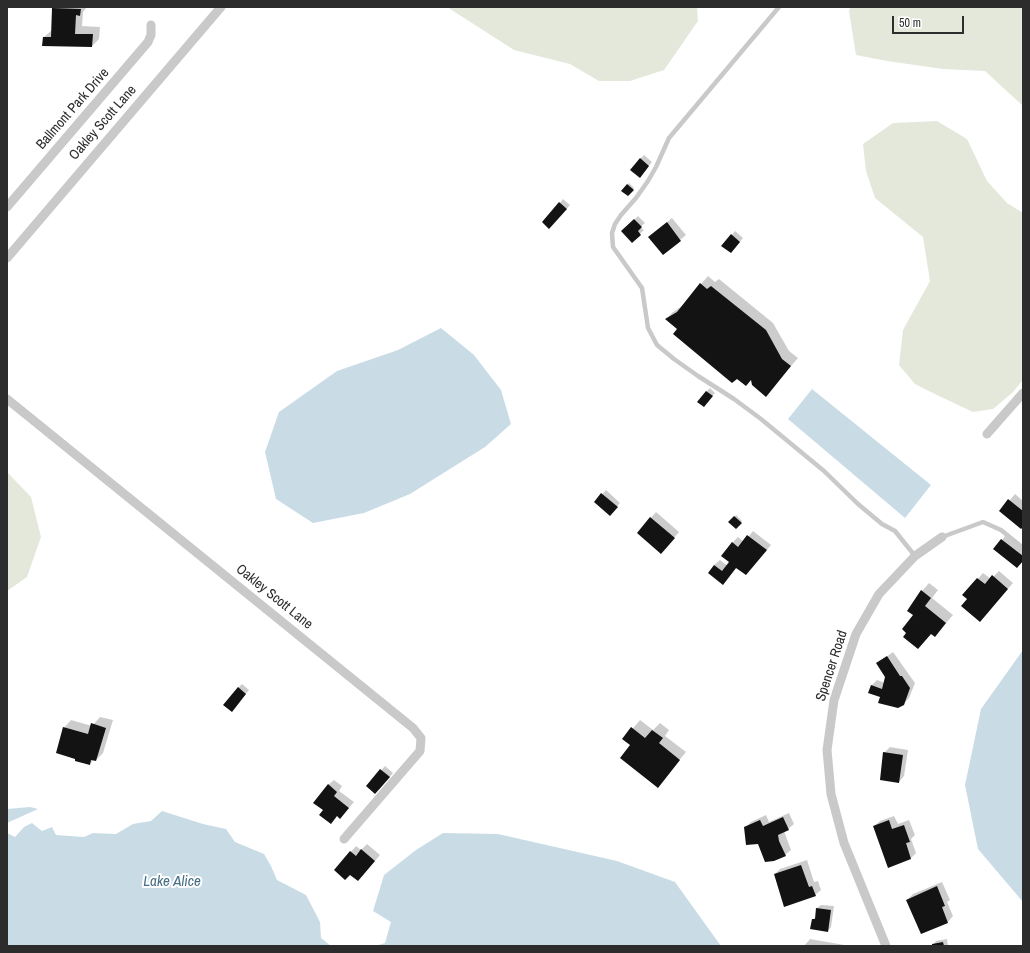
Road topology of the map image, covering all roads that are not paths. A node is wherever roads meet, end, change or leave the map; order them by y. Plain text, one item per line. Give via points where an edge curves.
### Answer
1 (221, 7) edge
2 (779, 7) edge
3 (151, 26) dead end
4 (7, 207) edge
5 (7, 258) edge
6 (1023, 393) edge
7 (7, 399) edge
8 (987, 434) dead end
9 (942, 537) joint
10 (1023, 548) edge
11 (915, 556) junction
12 (344, 839) dead end
13 (886, 946) edge

1 - 5 street, Oakley Scott Lane
2 - 11 lane via 669,138 648,182 615,224 612,233 613,247 642,288 648,328 657,345 674,360 761,420 858,504 895,532
3 - 4 street, Ballmont Park Drive via 148,42
6 - 8 street
7 - 12 street, Oakley Scott Lane via 413,728 421,738 420,751
9 - 10 lane via 983,522 1001,530
9 - 11 street, Spencer Road
11 - 13 street, Spencer Road via 879,594 856,634 834,700 827,750 831,794 844,843

